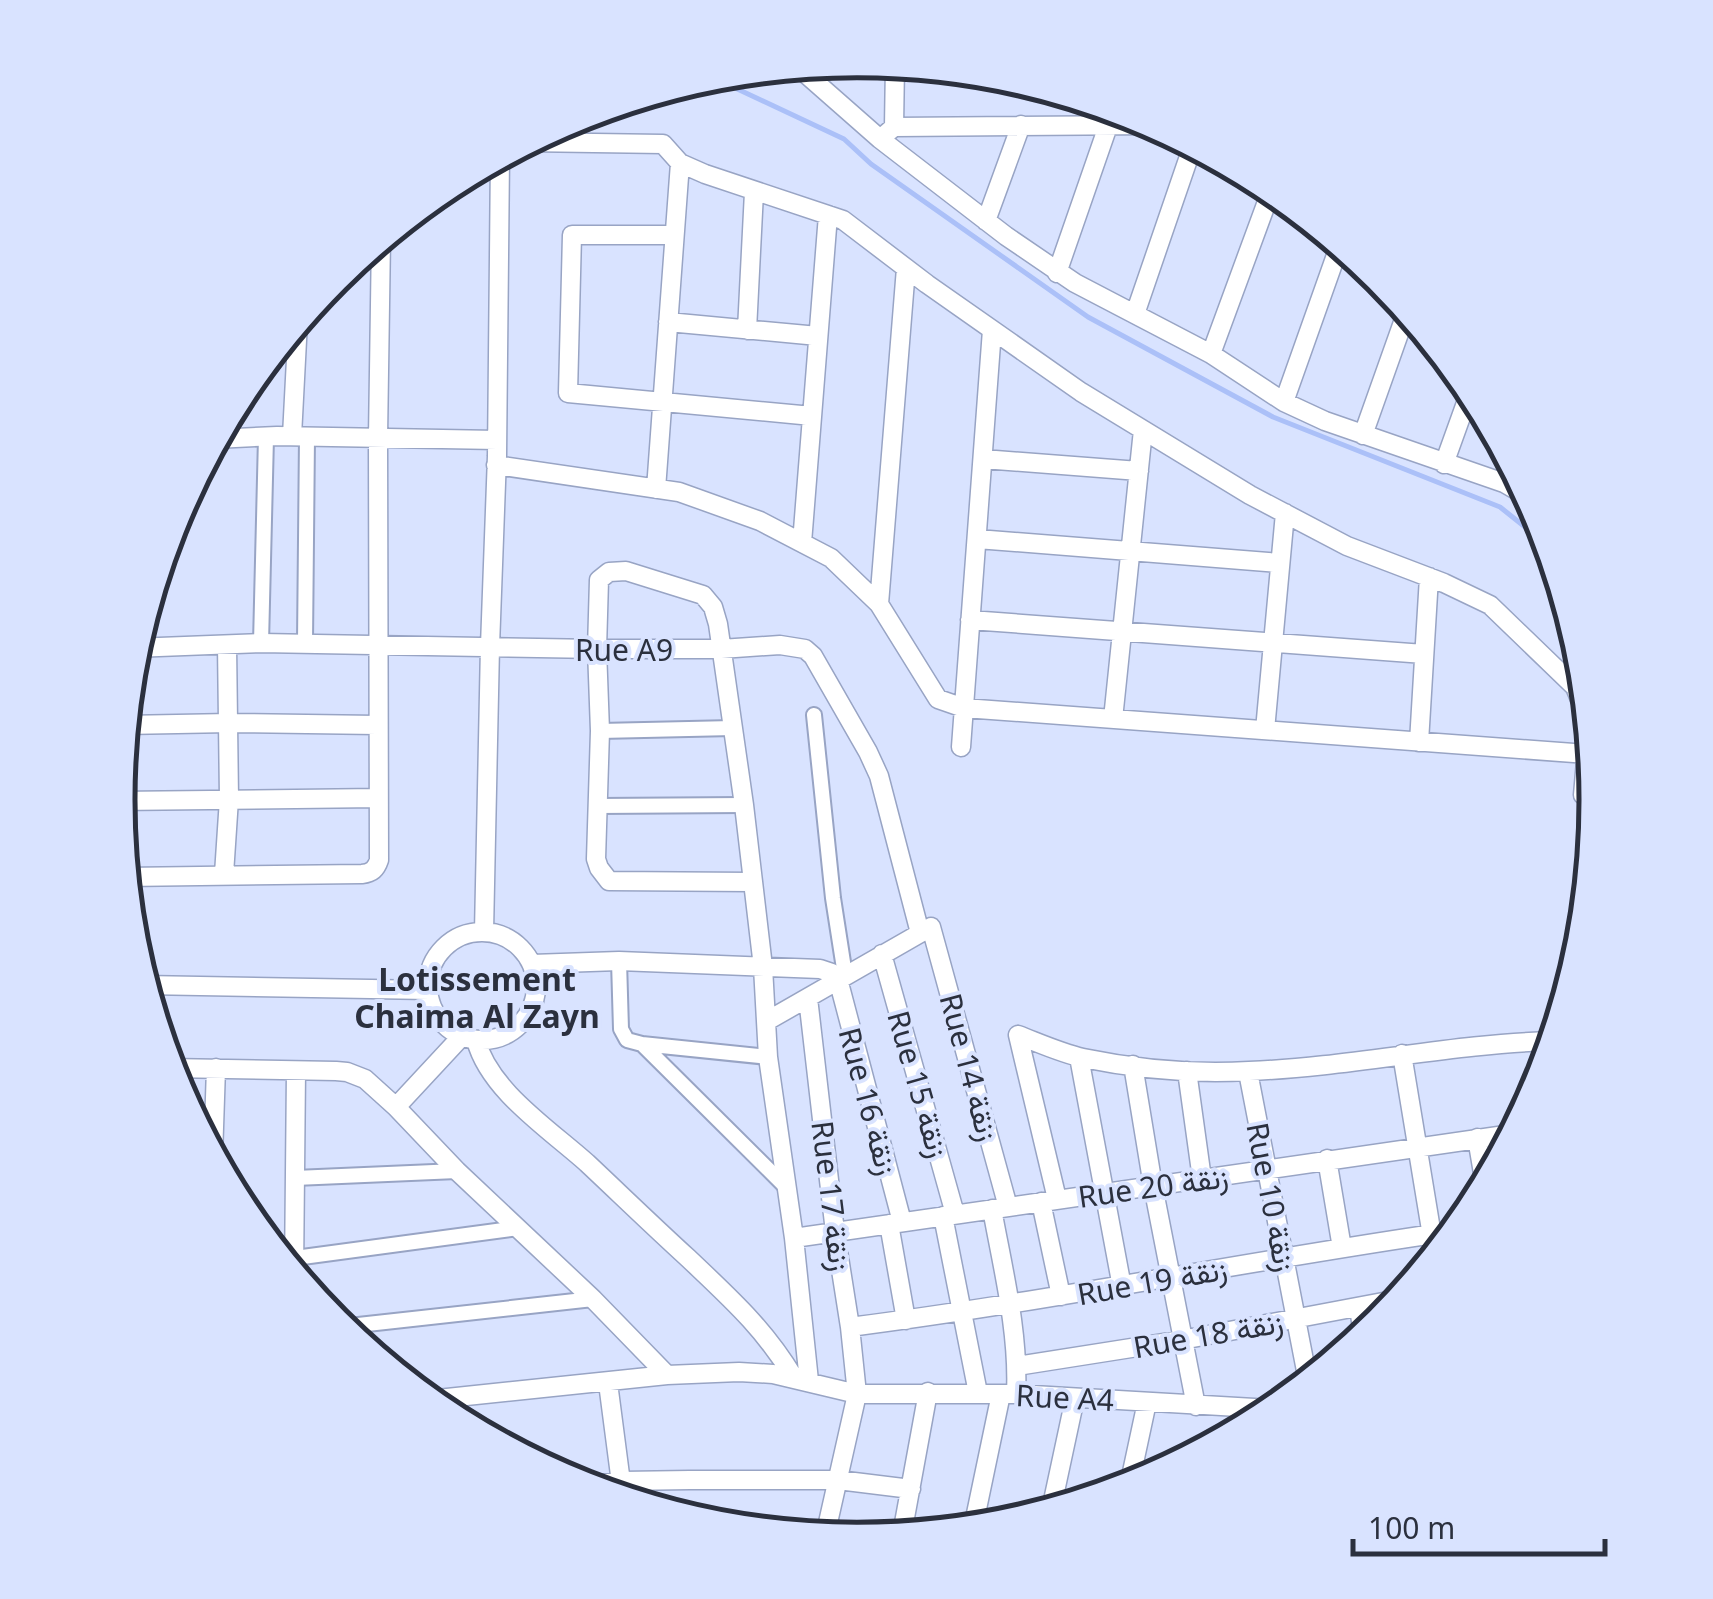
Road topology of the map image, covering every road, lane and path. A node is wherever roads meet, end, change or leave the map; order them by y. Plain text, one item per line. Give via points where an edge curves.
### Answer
1 (814, 79) edge
2 (893, 79) edge
3 (1021, 125) junction
4 (1108, 126) junction
5 (1116, 126) edge
6 (887, 133) junction
7 (558, 142) edge
8 (1188, 158) edge
9 (680, 162) junction
10 (500, 171) edge
11 (754, 192) junction
12 (1266, 205) edge
13 (828, 215) junction
14 (986, 221) junction
15 (674, 235) junction
16 (381, 256) edge
17 (1335, 259) edge
18 (906, 268) junction
19 (1057, 272) junction
20 (1135, 314) junction
21 (668, 322) junction
22 (1401, 326) edge
23 (747, 330) junction
24 (992, 330) junction
25 (818, 336) junction
26 (298, 342) edge
27 (1210, 354) junction
28 (663, 402) junction
29 (1284, 402) junction
30 (1464, 409) edge
31 (812, 416) junction
32 (1144, 430) junction
33 (1363, 435) junction
34 (266, 437) junction
35 (300, 437) junction
36 (231, 438) edge
37 (378, 438) junction
38 (497, 440) junction
39 (983, 459) junction
40 (1444, 464) junction
41 (496, 465) junction
42 (1139, 471) junction
43 (1506, 485) edge
44 (656, 489) junction
45 (1285, 513) junction
46 (977, 539) junction
47 (802, 543) junction
48 (1131, 551) junction
49 (1280, 562) junction
50 (1428, 577) junction
51 (879, 604) junction
52 (970, 620) junction
53 (1122, 632) junction
54 (261, 642) junction
55 (304, 642) junction
56 (1273, 643) junction
57 (227, 645) junction
58 (380, 645) junction
59 (490, 646) junction
60 (151, 647) edge
61 (597, 649) junction
62 (721, 649) junction
63 (1424, 654) junction
64 (1568, 681) edge
65 (964, 708) junction
66 (814, 715) dead end
67 (1113, 719) junction
68 (230, 723) junction
69 (139, 725) edge
70 (378, 726) junction
71 (733, 728) junction
72 (600, 730) junction
73 (1265, 730) junction
74 (1419, 742) junction
75 (961, 747) dead end
76 (1577, 753) edge
77 (229, 798) junction
78 (378, 798) junction
79 (135, 801) edge
80 (744, 805) junction
81 (597, 806) junction
82 (224, 874) junction
83 (139, 876) edge
84 (752, 882) junction
85 (926, 930) junction
86 (484, 932) junction
87 (882, 954) junction
88 (619, 961) junction
89 (532, 964) junction
90 (763, 967) junction
91 (841, 977) junction
92 (159, 985) edge
93 (428, 990) junction
94 (808, 998) junction
95 (767, 1021) junction
96 (469, 1038) junction
97 (1536, 1042) edge
98 (642, 1044) junction
99 (1402, 1054) junction
100 (768, 1056) junction
101 (1079, 1057) junction
102 (1133, 1065) junction
103 (186, 1068) edge
104 (216, 1068) junction
105 (1187, 1070) junction
106 (296, 1071) junction
107 (1248, 1072) junction
108 (396, 1107) junction
109 (213, 1126) edge
110 (1495, 1136) edge
111 (1477, 1138) junction
112 (1418, 1147) junction
113 (1327, 1159) junction
114 (1481, 1162) edge
115 (1266, 1170) junction
116 (457, 1171) junction
117 (295, 1178) junction
118 (1202, 1179) junction
119 (785, 1186) junction
120 (1152, 1186) junction
121 (1104, 1193) junction
122 (1049, 1201) junction
123 (1000, 1208) junction
124 (949, 1215) junction
125 (895, 1223) junction
126 (518, 1228) junction
127 (835, 1232) junction
128 (1433, 1234) joint
129 (794, 1238) junction
130 (1342, 1248) junction
131 (294, 1252) edge
132 (1283, 1259) junction
133 (304, 1264) edge
134 (1171, 1278) junction
135 (1122, 1287) junction
136 (1061, 1296) junction
137 (593, 1299) junction
138 (1010, 1304) junction
139 (1372, 1304) edge
140 (1359, 1307) junction
141 (963, 1311) junction
142 (1360, 1316) edge
143 (1296, 1318) junction
144 (906, 1320) junction
145 (362, 1325) edge
146 (850, 1327) junction
147 (1182, 1340) junction
148 (1305, 1365) edge
149 (1017, 1366) junction
150 (667, 1375) junction
151 (802, 1379) junction
152 (608, 1383) junction
153 (928, 1392) junction
154 (978, 1393) junction
155 (857, 1394) junction
156 (1008, 1394) junction
157 (452, 1398) edge
158 (1075, 1398) junction
159 (1147, 1402) junction
160 (1196, 1406) junction
161 (1244, 1409) edge
162 (1133, 1467) edge
163 (838, 1480) junction
164 (621, 1482) edge
165 (644, 1489) edge
166 (911, 1489) junction
167 (1055, 1493) edge
168 (977, 1511) edge
169 (905, 1520) edge
170 (829, 1521) edge

1 - 6 street
2 - 6 street
3 - 4 street
3 - 6 street
3 - 14 street
4 - 5 street
4 - 19 street
6 - 14 street
7 - 9 street via 662,144
8 - 20 street
9 - 11 street
9 - 15 street
10 - 38 street
11 - 13 street
11 - 23 street
12 - 27 street
13 - 18 street
13 - 25 street
14 - 19 street
15 - 21 street
15 - 28 street via 572,235 568,393
16 - 37 street
17 - 29 street
18 - 24 street
18 - 51 street
19 - 20 street
20 - 27 street
21 - 23 street
21 - 28 street
22 - 33 street
23 - 25 street
24 - 32 street
24 - 39 street
25 - 31 street
26 - 35 street
27 - 29 street
28 - 31 street
28 - 44 street
29 - 33 street
30 - 40 street
31 - 47 street
32 - 42 street
32 - 45 street
33 - 40 street
34 - 35 street
34 - 36 street
34 - 54 street
35 - 37 street
35 - 55 street
37 - 38 street
37 - 58 street
38 - 41 street
39 - 42 street
39 - 46 street
40 - 43 street
41 - 44 street
41 - 59 street
42 - 48 street
44 - 47 street via 760,521
45 - 49 street
45 - 50 street
46 - 48 street
46 - 52 street
47 - 51 street via 831,558
48 - 49 street
48 - 53 street
49 - 56 street
50 - 63 street
50 - 64 street via 1490,605
51 - 65 street via 938,699
52 - 53 street
52 - 65 street
53 - 56 street
53 - 67 street
54 - 55 street, Rue A9
54 - 57 street, Rue A9
55 - 58 street, Rue A9
56 - 63 street
56 - 73 street
57 - 60 street, Rue A9
57 - 68 street
58 - 59 street, Rue A9
58 - 70 street
59 - 61 street, Rue A9
59 - 86 street
61 - 62 street, Rue A9
61 - 62 street via 599,580 616,571 703,594 716,615
61 - 72 street
62 - 71 street
62 - 85 street, Rue A9 via 796,646 813,656 878,776
63 - 74 street
65 - 67 street
65 - 75 street
66 - 91 street
67 - 73 street
68 - 69 street
68 - 70 street
68 - 77 street
70 - 78 street
71 - 72 street
71 - 80 street
72 - 81 street
73 - 74 street
74 - 76 street
77 - 78 street
77 - 79 street
77 - 82 street
78 - 82 street via 379,860 369,873
80 - 81 street
80 - 84 street
81 - 84 street via 596,858 609,881
82 - 83 street
84 - 90 street
85 - 87 street
85 - 123 street, Rue 14 زنقة
86 - 89 street via 512,941
86 - 93 street via 450,942 430,972
87 - 91 street
87 - 124 street, Rue 15 زنقة
88 - 89 street
88 - 90 street
88 - 98 street via 621,1029 627,1040
89 - 96 street via 536,996 520,1024 493,1039
90 - 91 street via 820,968
90 - 95 street
91 - 94 street
91 - 125 street, Rue 16 زنقة
92 - 93 street
93 - 96 street via 439,1018
94 - 95 street
94 - 127 street, Rue 17 زنقة
95 - 100 street
96 - 108 street
96 - 151 street via 504,1089 742,1310
97 - 99 street
98 - 100 street
98 - 119 street
99 - 107 street
99 - 112 street
100 - 119 street
101 - 102 street
101 - 121 street
101 - 122 street via 1018,1035
102 - 105 street
102 - 120 street
103 - 104 street
104 - 106 street
104 - 109 street
105 - 107 street
105 - 118 street
106 - 108 street via 347,1072
106 - 117 street
107 - 115 street, Rue 10 زنقة
108 - 116 street
110 - 111 street, Rue 20 زنقة
111 - 112 street, Rue 20 زنقة
111 - 114 street
112 - 113 street, Rue 20 زنقة
112 - 128 street
113 - 115 street, Rue 20 زنقة
113 - 130 street
115 - 118 street, Rue 20 زنقة
115 - 132 street, Rue 10 زنقة
116 - 117 street
116 - 126 street
117 - 131 street
118 - 120 street, Rue 20 زنقة
119 - 129 street
120 - 121 street, Rue 20 زنقة
120 - 134 street
121 - 122 street, Rue 20 زنقة
121 - 135 street
122 - 123 street, Rue 20 زنقة
122 - 136 street
123 - 124 street, Rue 20 زنقة
123 - 138 street, Rue 14 زنقة
124 - 125 street, Rue 20 زنقة
124 - 141 street, Rue 15 زنقة
125 - 127 street, Rue 20 زنقة
125 - 144 street, Rue 16 زنقة
126 - 133 street
126 - 137 street
127 - 129 street, Rue 20 زنقة
127 - 146 street, Rue 17 زنقة
128 - 130 street, Rue 19 زنقة
129 - 151 street
130 - 132 street, Rue 19 زنقة
132 - 134 street, Rue 19 زنقة
132 - 143 street, Rue 10 زنقة
134 - 135 street, Rue 19 زنقة
134 - 147 street
135 - 136 street, Rue 19 زنقة
136 - 138 street, Rue 19 زنقة
137 - 145 street
137 - 150 street
138 - 141 street, Rue 19 زنقة
138 - 149 street, Rue 14 زنقة
139 - 140 street, Rue 18 زنقة
140 - 142 street
140 - 143 street, Rue 18 زنقة
141 - 144 street, Rue 19 زنقة
141 - 154 street, Rue 15 زنقة
143 - 147 street, Rue 18 زنقة
143 - 148 street, Rue 10 زنقة
144 - 146 street, Rue 19 زنقة
146 - 155 street, Rue 17 زنقة
147 - 149 street, Rue 18 زنقة
147 - 160 street
149 - 156 street, Rue 14 زنقة
150 - 151 street, Rue A4 via 739,1372
150 - 152 street, Rue A4
151 - 155 street, Rue A4
152 - 157 street, Rue A4
152 - 164 street
153 - 154 street, Rue A4
153 - 155 street, Rue A4
153 - 166 street
154 - 156 street, Rue A4
155 - 163 street, Rue 17 زنقة
156 - 158 street, Rue A4
156 - 168 street, Rue 14 زنقة
158 - 159 street, Rue A4
158 - 167 street
159 - 160 street, Rue A4
159 - 162 street
160 - 161 street, Rue A4
163 - 165 street
163 - 166 street
163 - 170 street, Rue 17 زنقة
166 - 169 street

